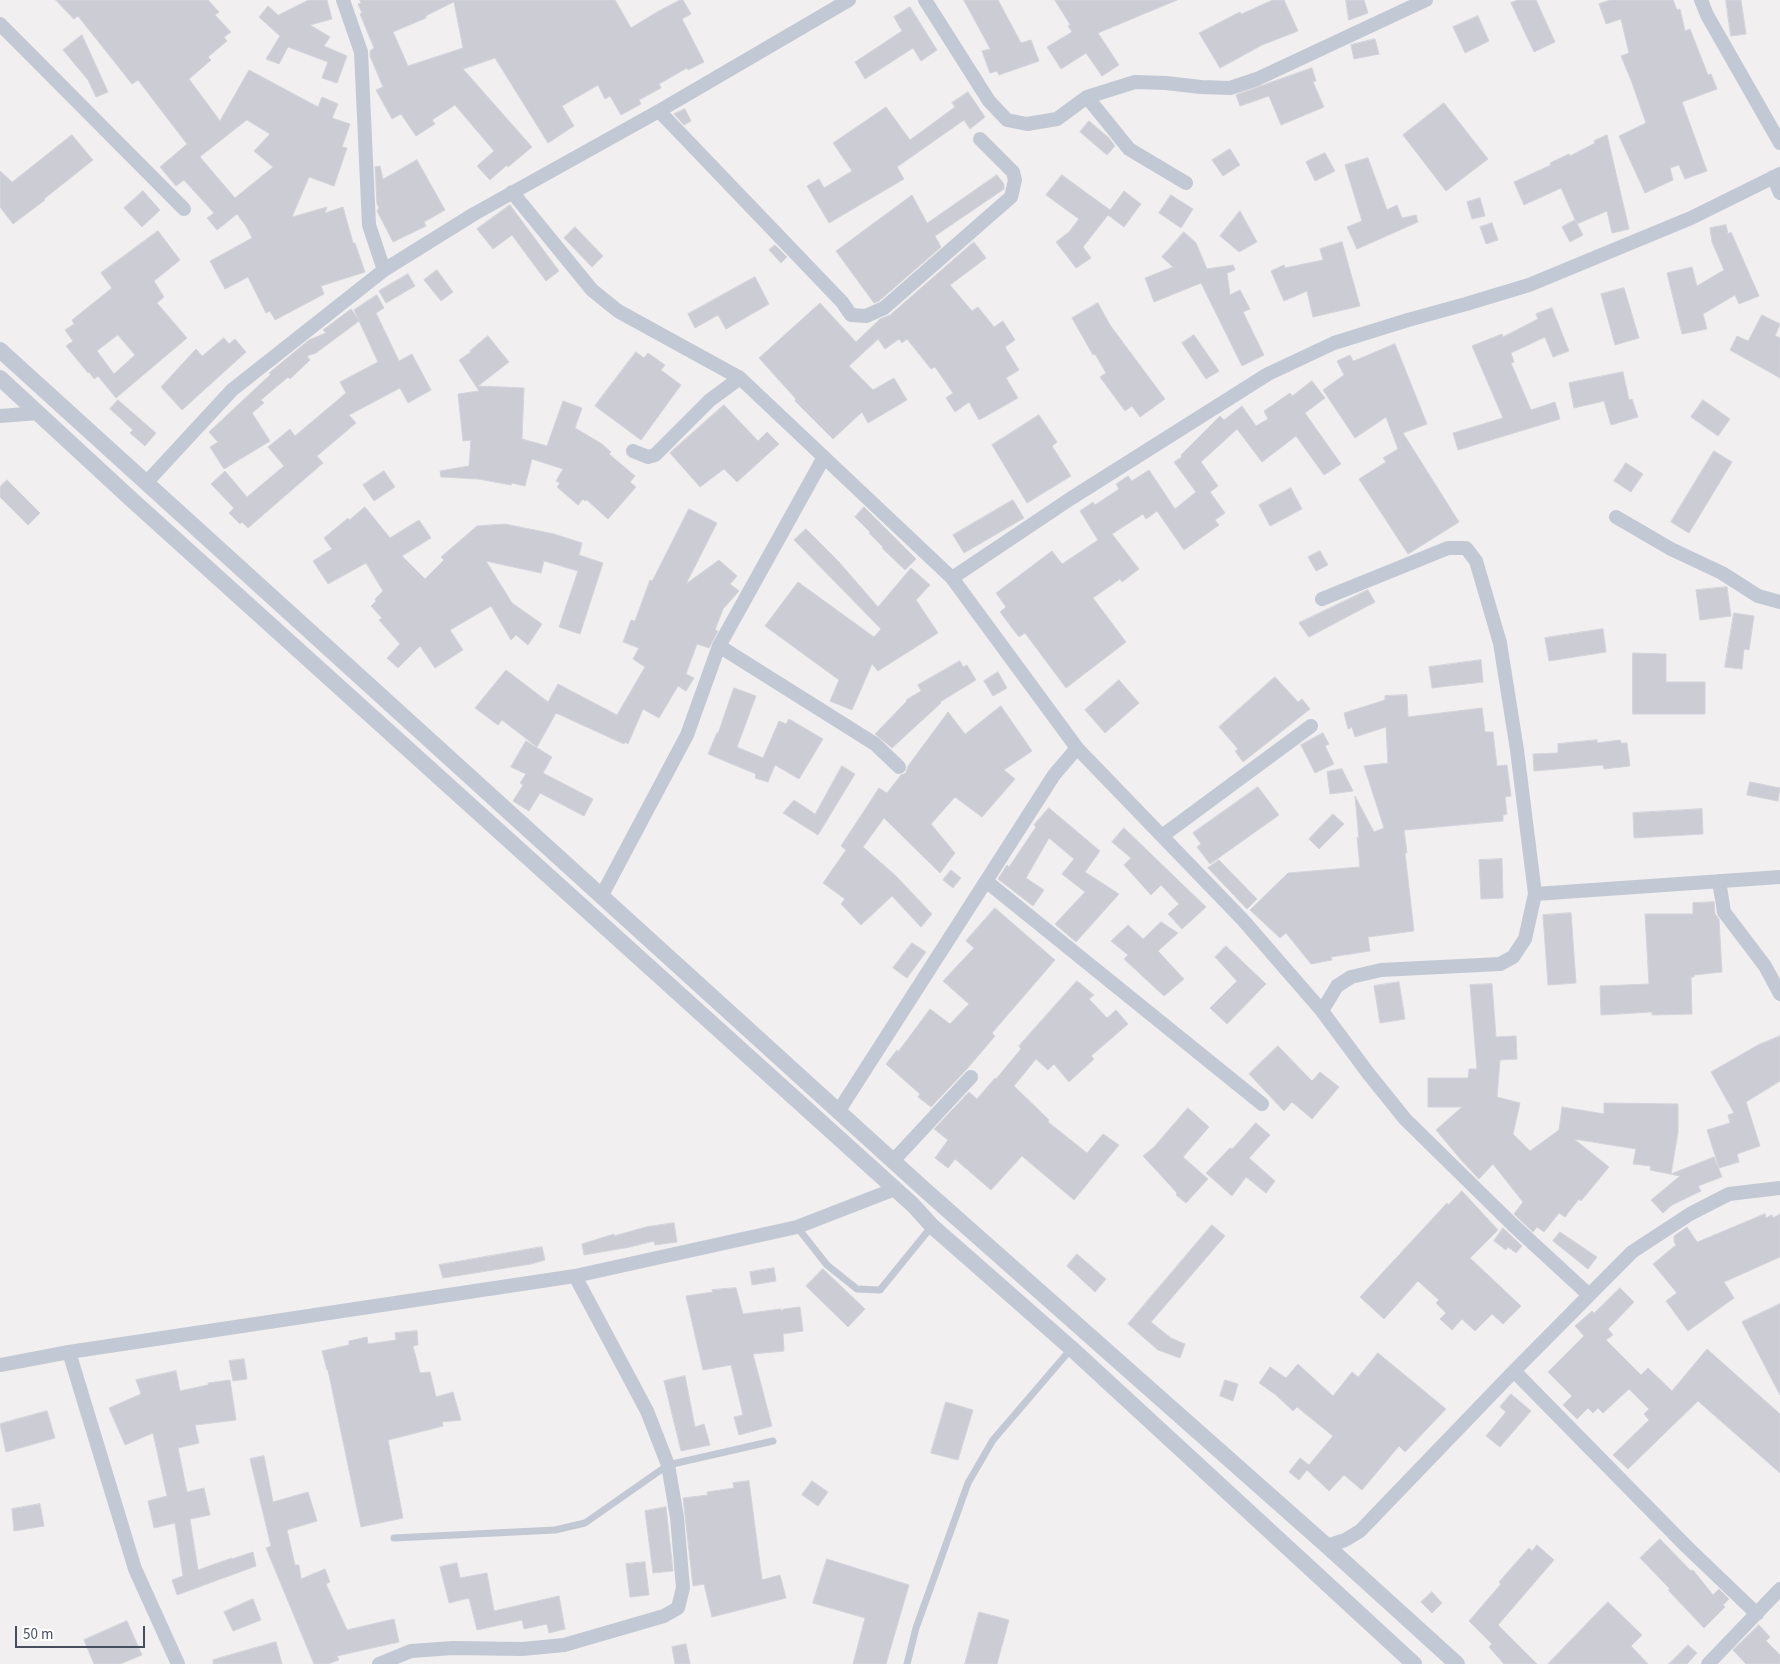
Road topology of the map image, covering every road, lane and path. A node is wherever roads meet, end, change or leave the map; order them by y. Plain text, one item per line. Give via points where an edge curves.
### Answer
1 (343, 0) edge
2 (848, 0) edge
3 (925, 0) edge
4 (1426, 0) edge
5 (1701, 0) edge
6 (0, 24) edge
7 (1087, 97) junction
8 (659, 111) junction
9 (980, 139) dead end
10 (1780, 142) edge
11 (1777, 176) edge
12 (1186, 183) dead end
13 (512, 192) junction
14 (1780, 194) edge
15 (184, 209) dead end
16 (384, 270) junction
17 (0, 350) edge
18 (0, 378) edge
19 (740, 378) junction
20 (38, 413) junction
21 (0, 416) edge
22 (633, 451) dead end
23 (824, 457) junction
24 (146, 483) junction
25 (1616, 517) dead end
26 (952, 578) junction
27 (1322, 599) dead end
28 (1780, 602) edge
29 (720, 646) junction
30 (1311, 726) dead end
31 (1077, 748) junction
32 (899, 767) dead end
33 (1162, 836) junction
34 (1780, 877) edge
35 (1719, 881) junction
36 (986, 882) junction
37 (1535, 894) junction
38 (602, 895) junction
39 (1780, 994) edge
40 (1322, 1011) junction
41 (972, 1077) dead end
42 (1262, 1104) dead end
43 (838, 1112) junction
44 (893, 1161) junction
45 (1780, 1188) edge
46 (895, 1189) junction
47 (932, 1226) junction
48 (797, 1227) junction
49 (575, 1276) junction
50 (1588, 1294) junction
51 (1071, 1348) junction
52 (68, 1352) junction
53 (0, 1365) edge
54 (1514, 1370) junction
55 (773, 1441) dead end
56 (668, 1465) junction
57 (394, 1538) dead end
58 (1327, 1546) junction
59 (1780, 1589) edge
60 (1757, 1614) junction
61 (178, 1664) edge
62 (379, 1664) edge
63 (907, 1664) edge
64 (1414, 1664) edge
65 (1457, 1664) edge
66 (1708, 1664) edge

1 - 16 street via 361,52 369,225
2 - 8 street
3 - 7 street via 989,101 1007,120 1027,124 1057,118
4 - 7 street via 1257,79 1230,88 1135,82
5 - 10 street
6 - 15 street
7 - 12 street via 1129,149
8 - 9 street via 851,315 866,316 884,308 1011,197 1015,180 1013,172
8 - 13 street
11 - 14 street
11 - 26 street via 1691,218 1529,285 1334,344 1268,374
13 - 16 street
13 - 19 street via 592,290 618,311
16 - 24 street via 232,390
17 - 24 street
18 - 20 street
19 - 22 street via 710,400 655,455 648,457
19 - 23 street
20 - 21 street
20 - 46 street
23 - 26 street
23 - 29 street
24 - 38 street
25 - 28 street via 1671,549 1722,573 1758,596
26 - 31 street
27 - 37 street via 1448,548 1466,548 1476,561 1500,643
29 - 32 street via 875,744
29 - 38 street via 687,735
30 - 33 street
31 - 33 street
31 - 36 street via 1054,775
33 - 40 street via 1243,920
34 - 35 street
35 - 37 street
35 - 39 street via 1724,912 1765,966
36 - 42 street
36 - 43 street
37 - 40 street via 1525,939 1513,958 1500,964 1381,970 1351,977 1337,986
38 - 43 street
40 - 50 street via 1405,1119
41 - 44 street
43 - 44 street
44 - 58 street
45 - 50 street via 1730,1194 1690,1214 1632,1252
46 - 47 street
46 - 48 street
47 - 48 lane via 880,1290 857,1288 827,1265
47 - 51 street
48 - 49 street
49 - 52 street
49 - 56 street via 647,1411
50 - 54 street
51 - 63 lane via 993,1440 968,1483 916,1628
51 - 64 street
52 - 53 street
52 - 61 street via 135,1569
54 - 58 street via 1360,1531
54 - 60 street
55 - 56 lane
56 - 57 lane via 585,1524 555,1530
56 - 62 street via 684,1588 678,1608 664,1616 564,1645 522,1649 411,1650
58 - 65 street
59 - 60 street
60 - 66 street

